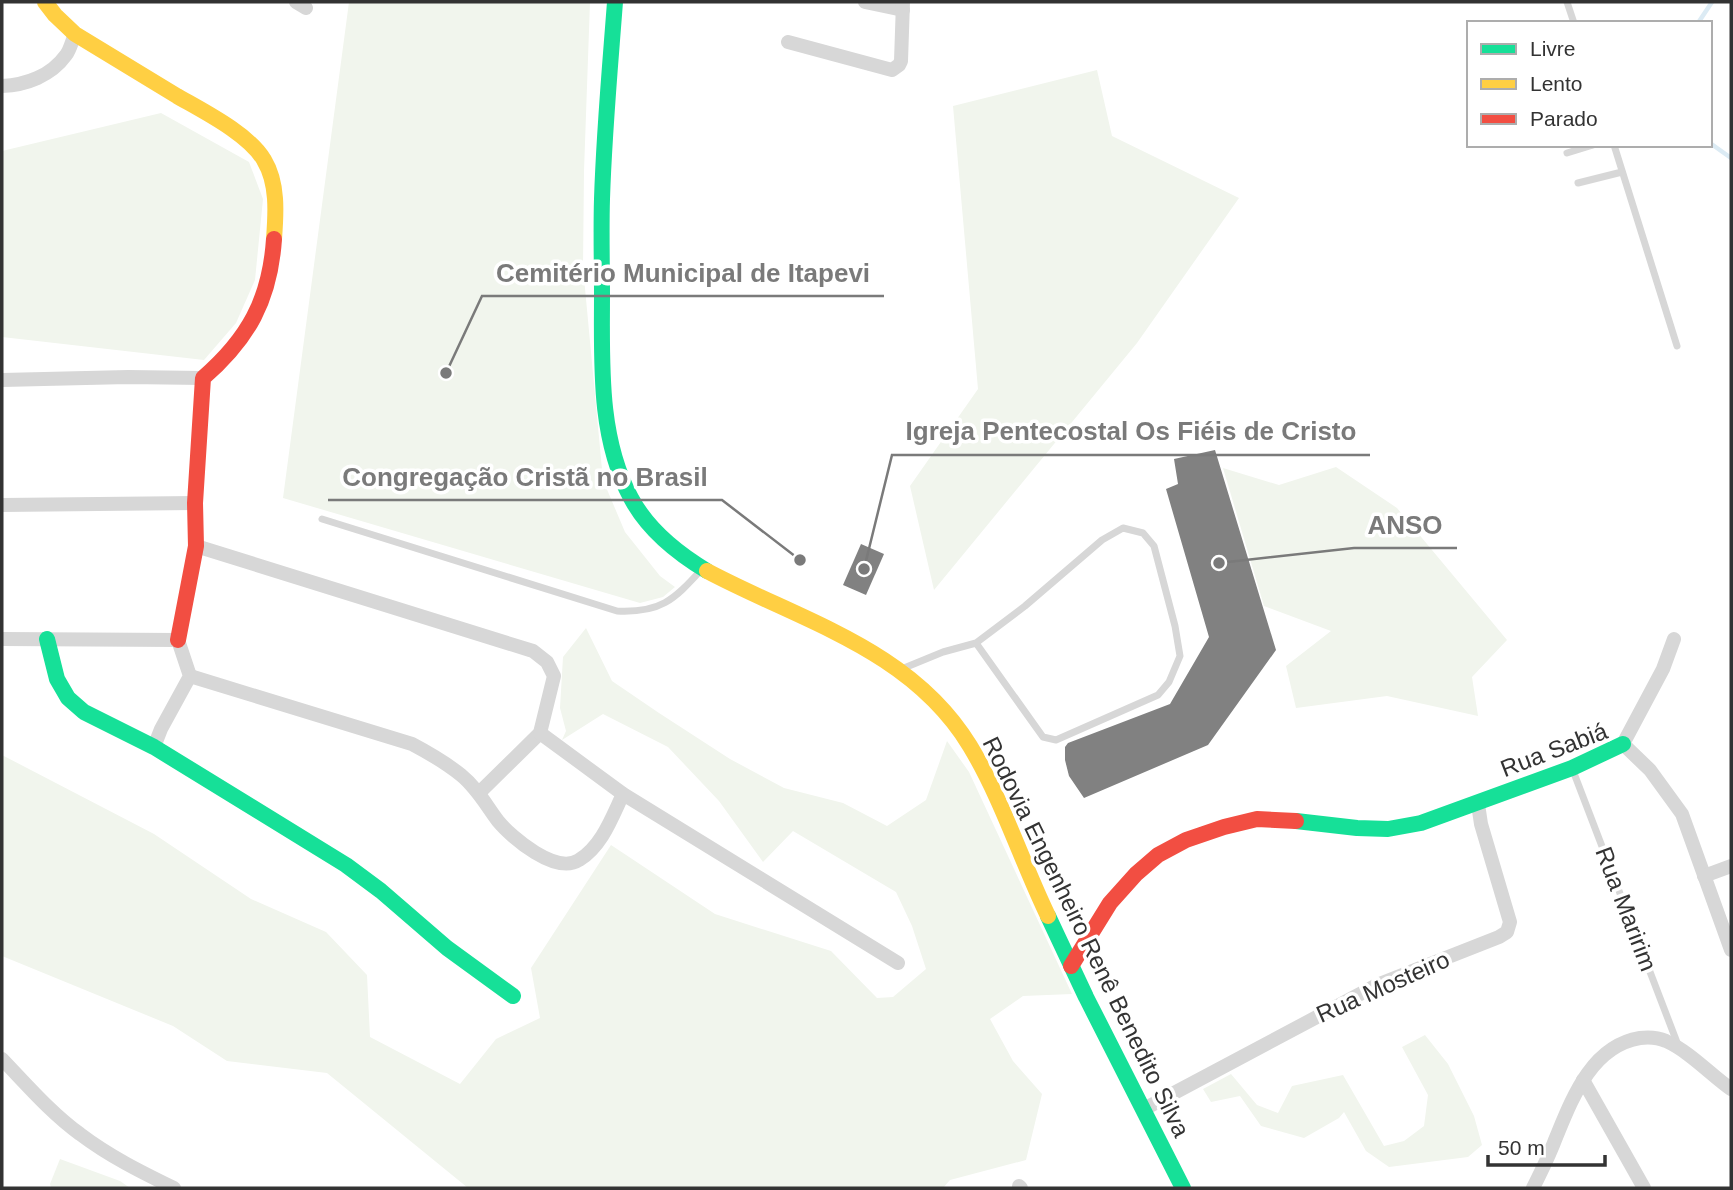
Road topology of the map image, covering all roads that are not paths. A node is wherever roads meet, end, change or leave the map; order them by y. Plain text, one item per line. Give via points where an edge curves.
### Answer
1 (45, 2) edge
2 (615, 2) edge
3 (865, 2) edge
4 (1567, 2) edge
5 (903, 6) edge
6 (1573, 21) edge
7 (75, 34) junction
8 (788, 42) dead end
9 (2, 86) edge
10 (1586, 147) edge
11 (1615, 147) edge
12 (1567, 153) dead end
13 (1622, 172) junction
14 (1578, 183) dead end
15 (1677, 346) dead end
16 (203, 378) junction
17 (2, 380) edge
18 (195, 503) junction
19 (2, 505) edge
20 (322, 519) dead end
21 (196, 546) junction
22 (703, 569) junction
23 (2, 639) edge
24 (47, 639) junction
25 (1674, 639) dead end
26 (178, 640) junction
27 (976, 643) junction
28 (900, 669) junction
29 (190, 676) junction
30 (540, 733) junction
31 (1623, 744) junction
32 (154, 747) junction
33 (1572, 768) junction
34 (480, 793) junction
35 (623, 794) junction
36 (1478, 804) junction
37 (1731, 866) edge
38 (1704, 876) junction
39 (1731, 950) edge
40 (898, 963) dead end
41 (1071, 966) junction
42 (513, 996) dead end
43 (1680, 1050) junction
44 (2, 1059) edge
45 (1583, 1080) junction
46 (1731, 1089) edge
47 (1144, 1109) junction
48 (174, 1188) edge
49 (1184, 1188) edge
50 (1533, 1188) edge
51 (1644, 1188) edge

1 - 7 street
2 - 22 street, Rodovia Engenheiro Renê Benedito Silva via 602,200 605,408 611,444 631,498 650,525
3 - 5 street
4 - 6 lane
5 - 8 street via 901,61 892,70
7 - 9 street via 66,55 51,70 34,80
7 - 16 street via 226,125 265,159 272,176 275,232 270,275 261,302 242,340
10 - 12 lane
11 - 13 lane
13 - 14 lane
13 - 15 lane
16 - 17 street
16 - 18 street
18 - 19 street
18 - 21 street
20 - 22 lane via 617,611 662,605
21 - 26 street
21 - 30 street via 533,652 547,662 554,676
22 - 28 street, Rodovia Engenheiro Renê Benedito Silva via 846,637
23 - 24 street
24 - 26 street
24 - 32 street via 57,679 68,698 84,712
25 - 31 street
26 - 29 street
27 - 27 lane via 1102,540 1124,528 1143,533 1154,546 1180,656 1158,695 1056,740 1043,737
27 - 28 lane
28 - 41 street, Rodovia Engenheiro Renê Benedito Silva via 946,712 973,751
29 - 32 street
29 - 34 street via 411,744 461,775
30 - 34 street
30 - 35 street
31 - 33 street, Rua Sabiá
31 - 38 street, Rua Sabiá via 1650,770 1682,814
32 - 42 street via 346,865
33 - 36 street, Rua Sabiá
33 - 43 lane, Rua Maririm
34 - 35 street via 499,822 520,841 559,864 578,862 592,850
35 - 40 street
36 - 41 street, Rua Sabiá via 1421,824 1388,829 1257,819 1186,840 1136,874 1110,903
36 - 47 street, Rua Mosteiro via 1510,922 1507,932 1377,985
37 - 38 street
38 - 39 street, Rua Sabiá
41 - 47 street, Rodovia Engenheiro Renê Benedito Silva
43 - 45 street via 1665,1040 1631,1040 1605,1054
43 - 46 street
44 - 48 street via 78,1133
45 - 50 street
45 - 51 street
47 - 49 street, Rodovia Engenheiro Renê Benedito Silva

